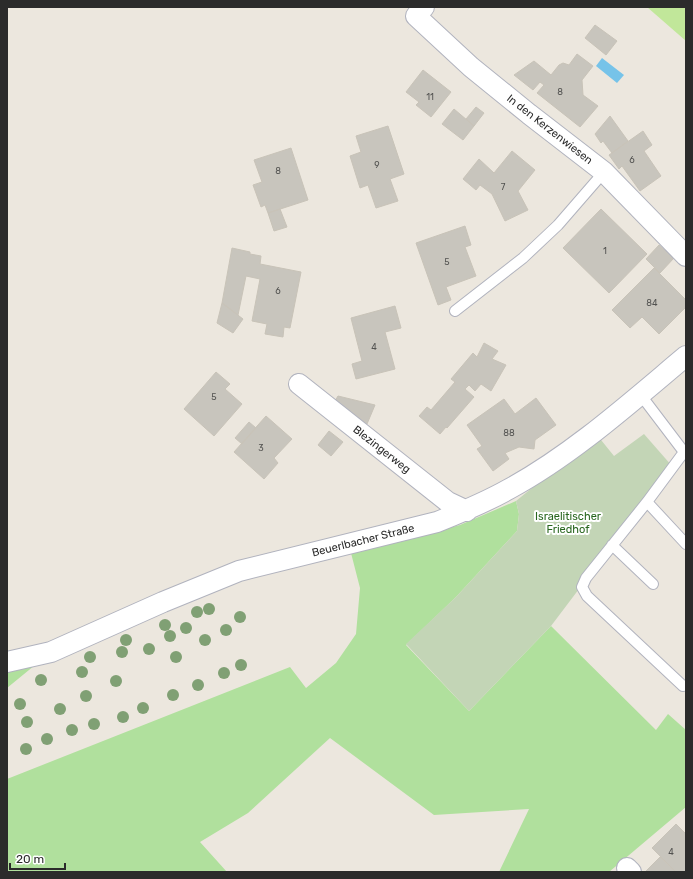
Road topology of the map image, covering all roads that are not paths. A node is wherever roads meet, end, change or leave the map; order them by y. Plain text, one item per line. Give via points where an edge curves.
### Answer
1 (424, 7) edge
2 (604, 172) junction
3 (686, 256) edge
4 (455, 311) dead end
5 (686, 356) edge
6 (299, 384) dead end
7 (640, 394) junction
8 (685, 454) edge
9 (647, 502) junction
10 (467, 510) junction
11 (686, 544) edge
12 (612, 545) junction
13 (652, 584) dead end
14 (7, 662) edge
15 (683, 686) dead end

1 - 2 street, In den Kerzenwiesen via 416,16 471,67
2 - 3 street, In den Kerzenwiesen
2 - 4 lane via 558,225 524,258
5 - 7 street, Beuerlbacher Straße
6 - 10 street, Blezingerweg via 448,502
7 - 8 lane
7 - 10 street, Beuerlbacher Straße via 552,462 510,489
8 - 9 lane
9 - 11 lane
9 - 12 lane
10 - 14 street, Beuerlbacher Straße via 437,522 239,571 51,652
12 - 13 lane
12 - 15 lane via 582,587 587,596

